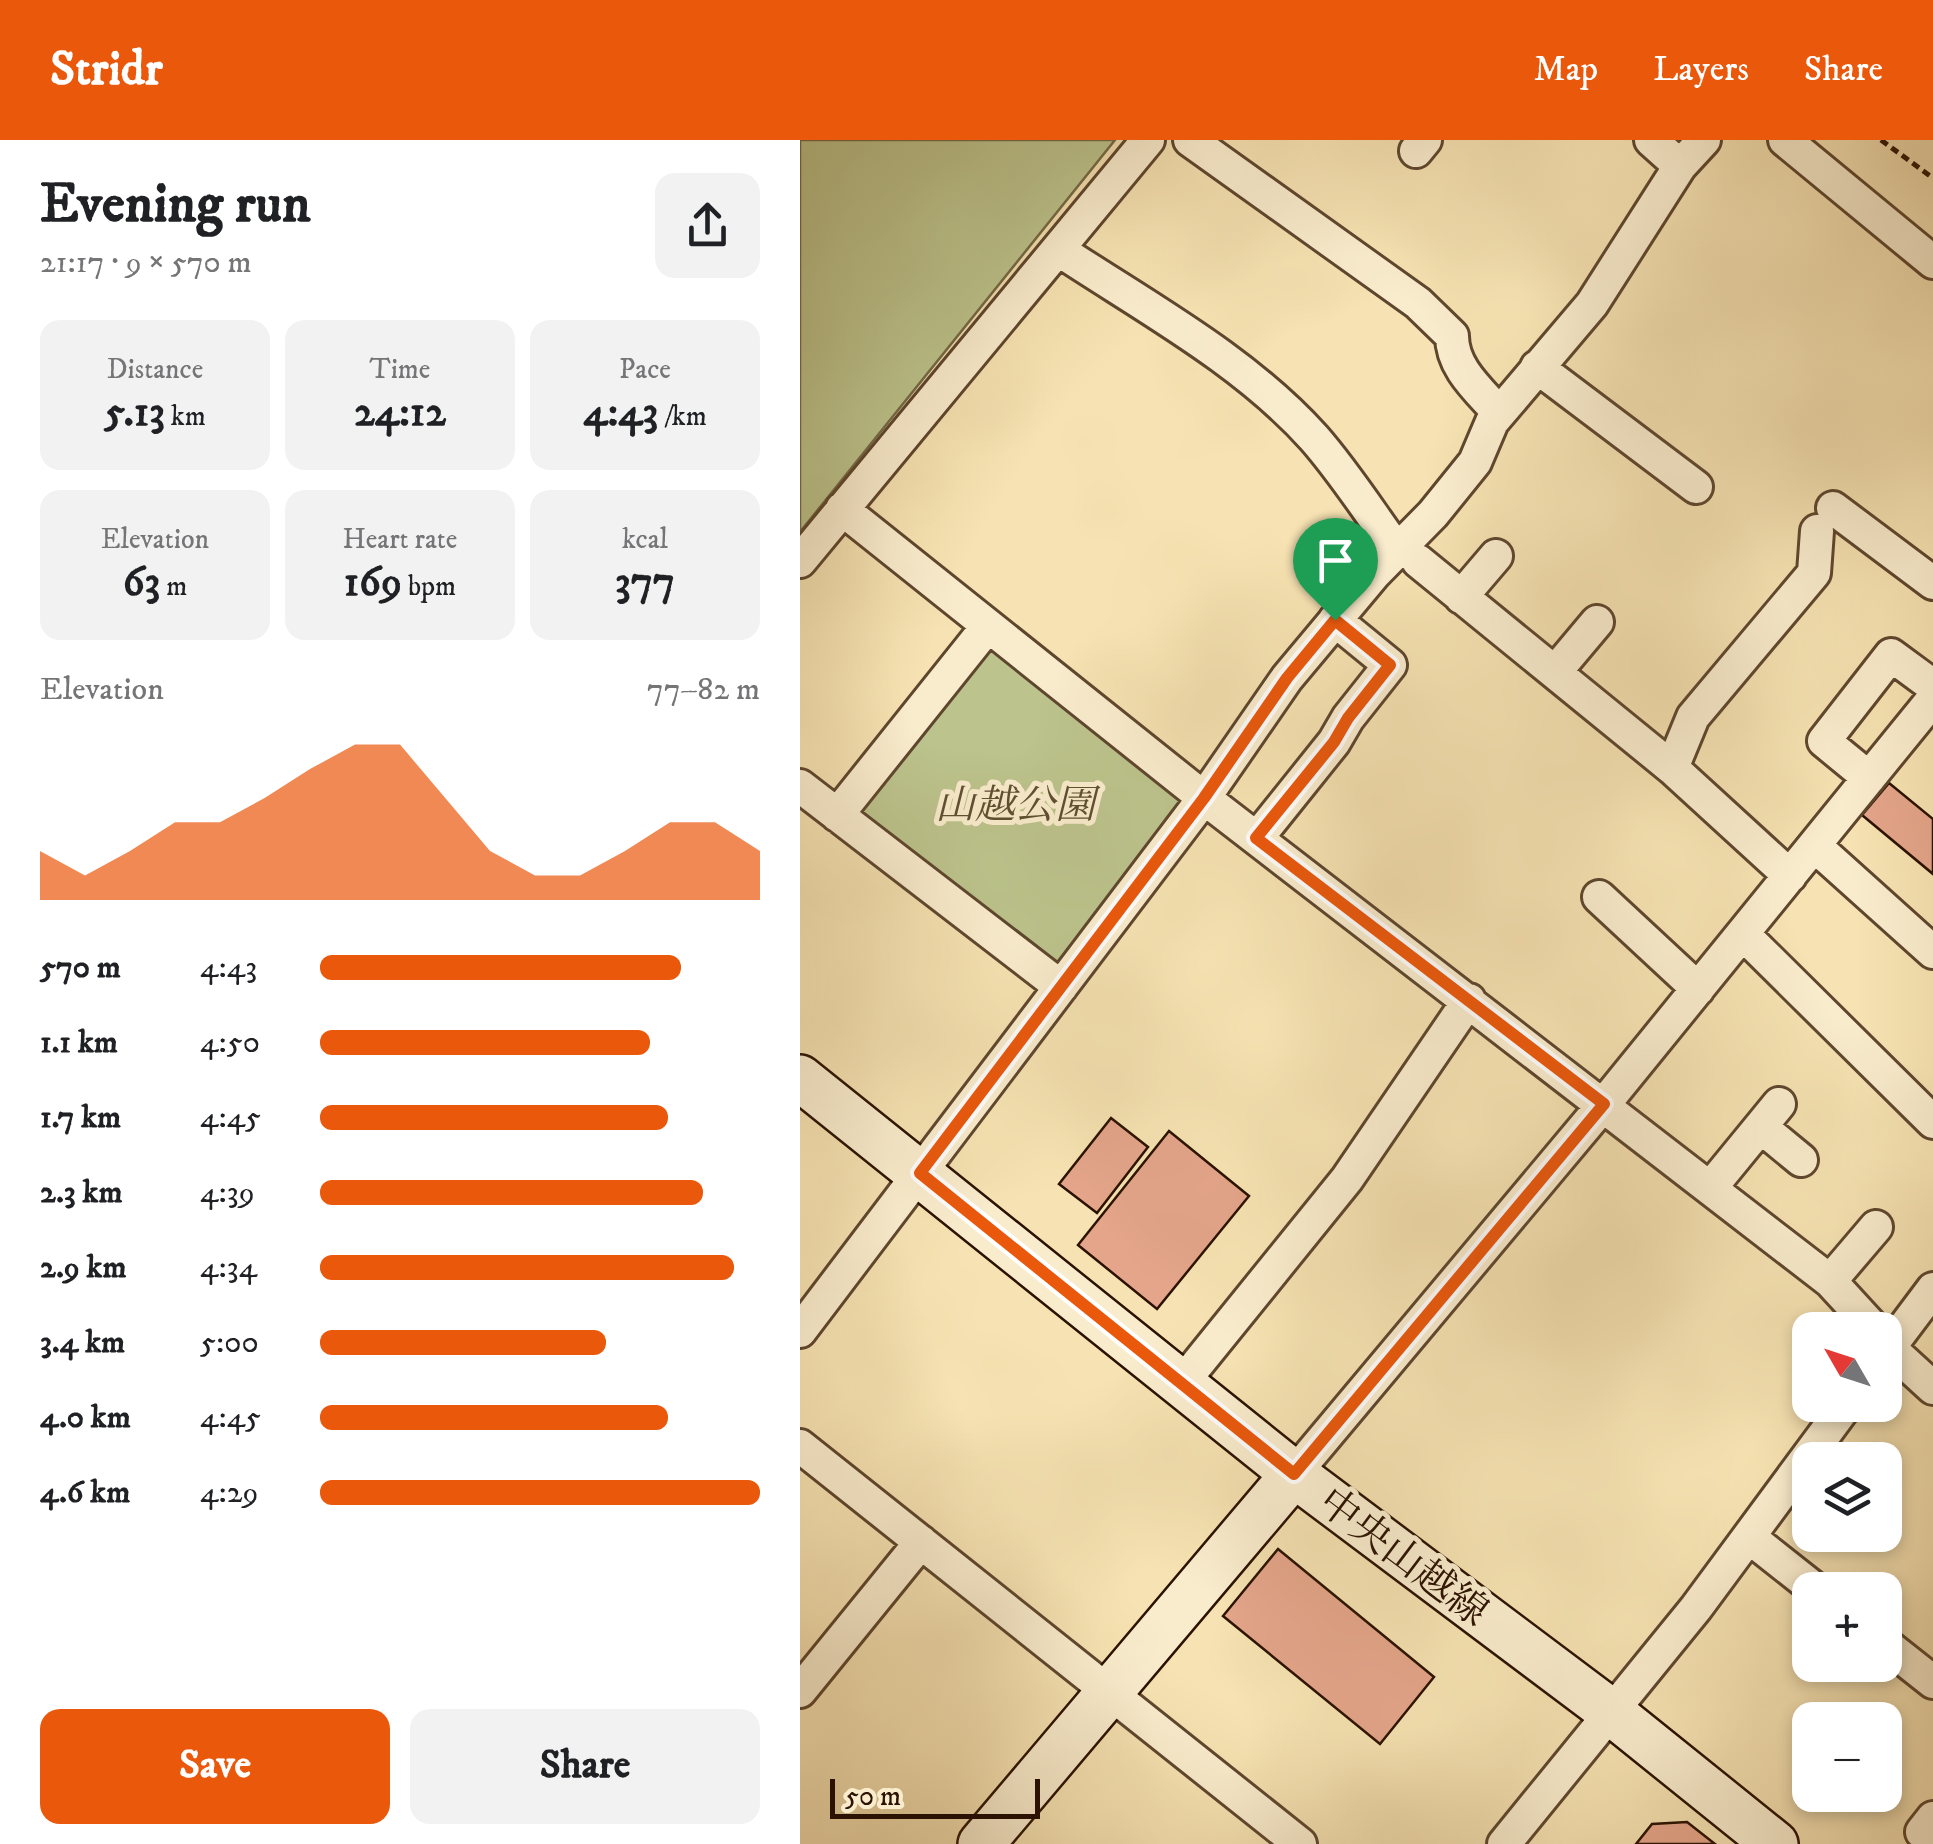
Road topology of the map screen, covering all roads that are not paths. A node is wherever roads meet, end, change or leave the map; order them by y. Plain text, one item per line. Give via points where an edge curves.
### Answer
1 (1148, 140) edge
2 (1190, 140) edge
3 (1651, 140) edge
4 (1704, 140) edge
5 (1785, 140) edge
6 (1680, 166) junction
7 (1059, 250) junction
8 (1933, 262) edge
9 (1537, 367) junction
10 (1499, 413) junction
11 (1696, 487) dead end
12 (842, 510) junction
13 (1408, 556) junction
14 (1496, 556) dead end
15 (800, 561) edge
16 (1933, 583) edge
17 (1462, 596) junction
18 (1335, 620) junction
19 (1597, 622) dead end
20 (988, 626) junction
21 (1555, 672) junction
22 (1933, 686) edge
23 (1933, 699) edge
24 (1672, 768) junction
25 (1869, 778) junction
26 (800, 786) edge
27 (1204, 798) junction
28 (837, 815) junction
29 (1256, 838) junction
30 (1814, 846) junction
31 (1790, 876) junction
32 (1599, 897) dead end
33 (1743, 934) junction
34 (1933, 952) edge
35 (1061, 987) junction
36 (1698, 989) junction
37 (1469, 1000) junction
38 (800, 1078) edge
39 (1604, 1104) junction
40 (1933, 1122) edge
41 (1800, 1160) dead end
42 (920, 1173) junction
43 (1711, 1187) junction
44 (1876, 1227) dead end
45 (1830, 1280) junction
46 (1933, 1290) edge
47 (1856, 1312) edge
48 (1902, 1323) edge
49 (800, 1331) edge
50 (1902, 1361) edge
51 (1182, 1384) junction
52 (1933, 1388) edge
53 (1833, 1422) edge
54 (800, 1446) edge
55 (1294, 1474) junction
56 (1748, 1536) junction
57 (921, 1542) junction
58 (1793, 1572) edge
59 (1902, 1657) edge
60 (1933, 1682) edge
61 (800, 1691) edge
62 (1110, 1693) junction
63 (1612, 1712) junction
64 (1282, 1839) edge
65 (981, 1844) edge
66 (1504, 1844) edge
67 (1776, 1844) edge

1 - 7 street
2 - 10 street via 1418,303 1452,336 1460,368
3 - 6 street
4 - 6 street
5 - 8 street
6 - 9 street via 1592,304
7 - 12 street
7 - 13 street via 1268,394 1314,439
9 - 10 street
9 - 11 street
10 - 13 street via 1474,462
12 - 15 street
12 - 20 street
13 - 17 street
13 - 18 street
14 - 17 street
16 - 24 street via 1825,519 1812,593 1693,716
17 - 21 street
18 - 27 street
18 - 29 street via 1390,665
19 - 21 street
20 - 27 street
20 - 28 street
21 - 24 street
22 - 25 street via 1891,654 1824,741
23 - 25 street
24 - 31 street
25 - 30 street
26 - 28 street
27 - 29 street
27 - 35 street
28 - 35 street
29 - 37 street
30 - 31 street
30 - 34 street
31 - 33 street
32 - 36 street
33 - 36 street
33 - 40 street
35 - 42 street
36 - 39 street
37 - 39 street
37 - 51 street via 1347,1179
38 - 42 street, 中央山越線
39 - 43 street
39 - 55 street
41 - 43 street via 1770,1115
42 - 49 street
42 - 51 street, 中央山越線
43 - 45 street
44 - 45 street
45 - 47 street
46 - 48 street
50 - 52 street
51 - 55 street, 中央山越線
53 - 56 street
54 - 57 street
55 - 62 street
55 - 63 street, 中央山越線
56 - 58 street
56 - 63 street
57 - 61 street
57 - 62 street
59 - 60 street
62 - 64 street
62 - 65 street
63 - 66 street
63 - 67 street, 中央山越線

